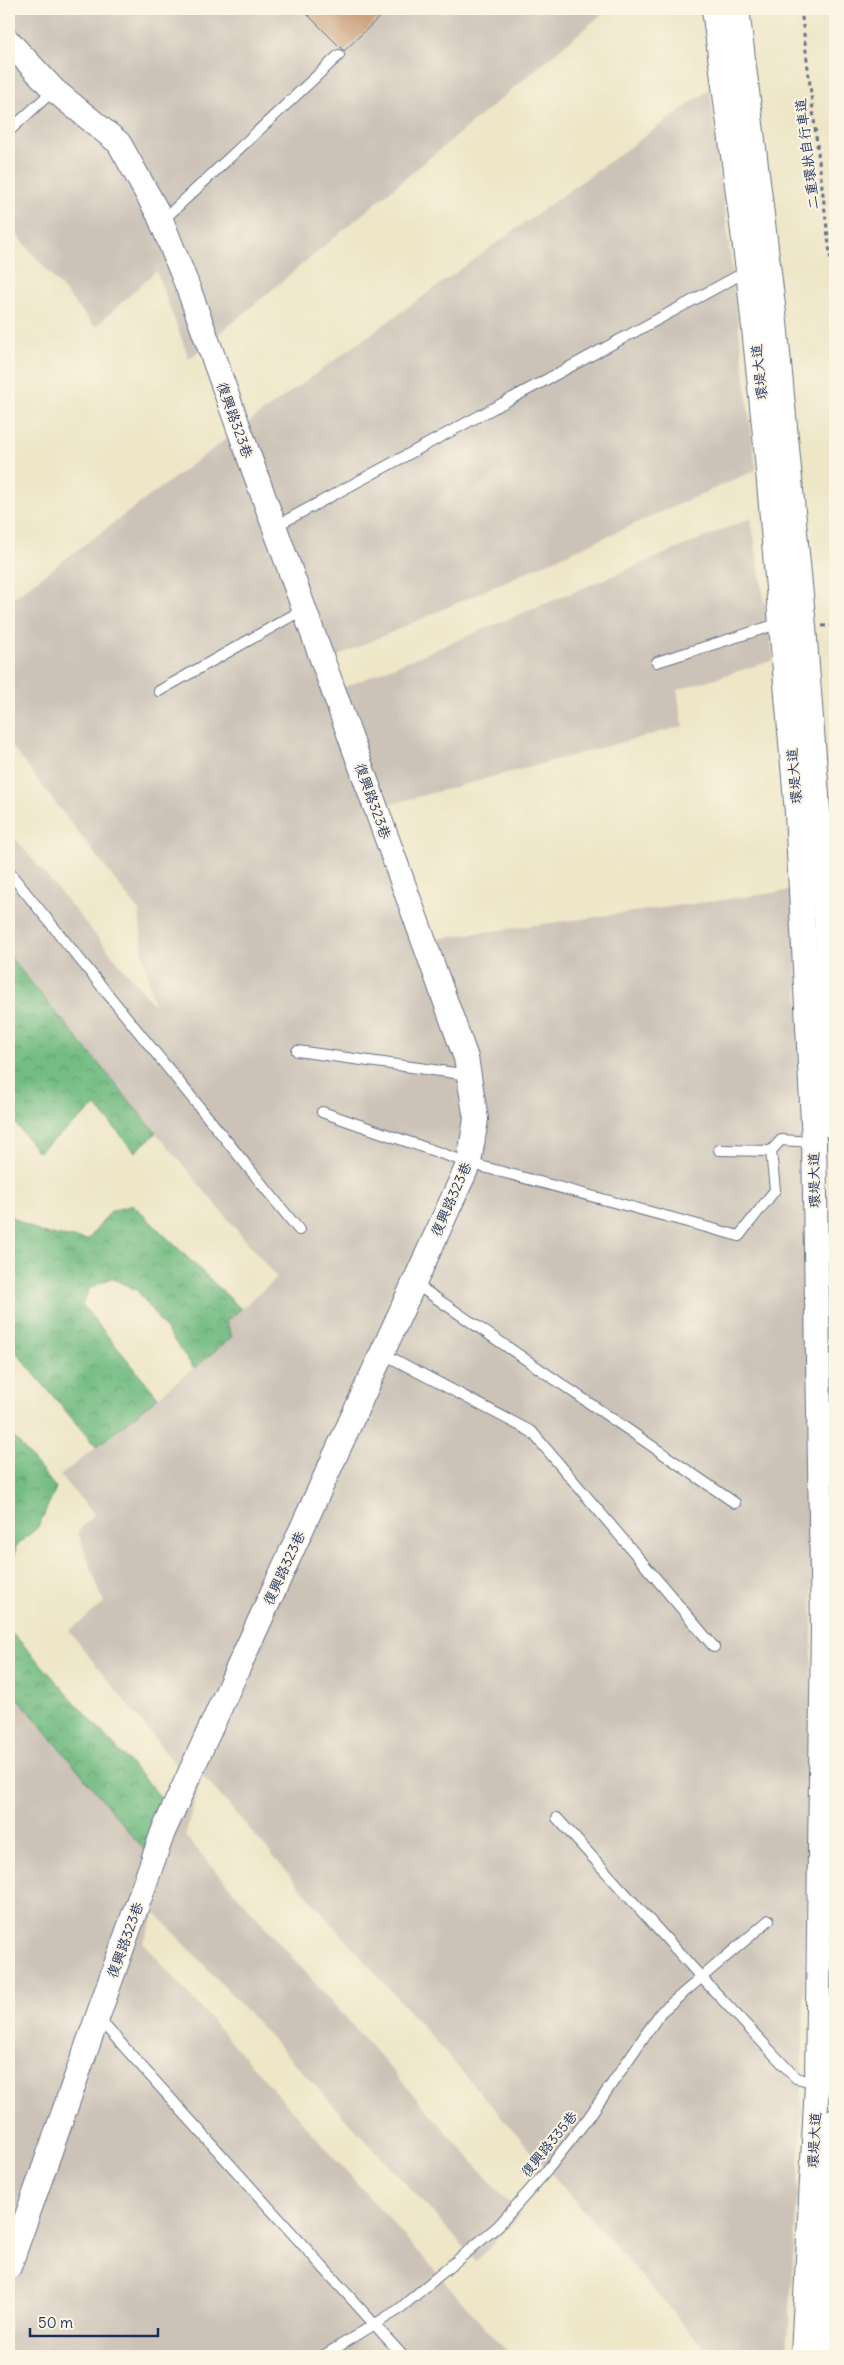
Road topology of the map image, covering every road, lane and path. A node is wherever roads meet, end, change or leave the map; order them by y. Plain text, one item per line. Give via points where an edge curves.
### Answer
1 (714, 9) edge
2 (737, 9) edge
3 (800, 9) edge
4 (9, 42) edge
5 (340, 55) dead end
6 (54, 90) junction
7 (741, 122) junction
8 (9, 131) edge
9 (162, 221) junction
10 (748, 270) junction
11 (835, 296) edge
12 (274, 527) junction
13 (304, 609) junction
14 (781, 623) junction
15 (657, 662) dead end
16 (158, 691) dead end
17 (9, 872) edge
18 (297, 1051) dead end
19 (470, 1075) junction
20 (322, 1112) dead end
21 (835, 1128) edge
22 (814, 1142) junction
23 (719, 1150) dead end
24 (771, 1151) junction
25 (469, 1163) junction
26 (299, 1230) dead end
27 (414, 1283) junction
28 (382, 1353) junction
29 (735, 1503) dead end
30 (714, 1647) dead end
31 (558, 1818) dead end
32 (769, 1920) dead end
33 (701, 1977) junction
34 (97, 2017) junction
35 (826, 2084) edge
36 (835, 2120) edge
37 (9, 2266) edge
38 (817, 2292) junction
39 (375, 2324) junction
40 (323, 2356) edge
41 (403, 2356) edge
42 (803, 2356) edge
43 (824, 2356) edge

1 - 7 street, 環堤大道
2 - 7 street, 環堤大道
3 - 11 path, 二重環狀自行車道
4 - 6 street, 復興路323巷
5 - 9 lane
6 - 8 lane
6 - 9 street, 復興路323巷 via 119,143
7 - 10 street, 環堤大道
7 - 21 street, 環堤大道 via 775,322 804,627 826,914
9 - 12 street, 復興路323巷
10 - 12 lane
10 - 14 street, 環堤大道
12 - 13 street, 復興路323巷
13 - 16 lane
13 - 19 street, 復興路323巷
14 - 15 lane
14 - 22 street, 環堤大道 via 797,812
17 - 26 lane
18 - 19 lane
19 - 25 street, 復興路323巷 via 476,1119
20 - 25 lane
22 - 24 lane via 782,1140
22 - 35 street, 環堤大道 via 823,1626
23 - 24 lane
24 - 25 lane via 775,1190 739,1236
25 - 27 street, 復興路323巷
27 - 28 street, 復興路323巷
27 - 29 lane
28 - 30 lane via 532,1432
28 - 34 street, 復興路323巷 via 163,1832
31 - 33 lane
32 - 33 lane, 復興路335巷
33 - 35 lane via 796,2078
33 - 39 lane, 復興路335巷 via 661,2012 589,2117 498,2226 398,2310
34 - 37 street, 復興路323巷
34 - 39 lane
35 - 38 street, 環堤大道
36 - 38 street, 環堤大道
38 - 42 street, 環堤大道
38 - 43 street, 環堤大道
39 - 40 lane, 復興路335巷
39 - 41 lane

